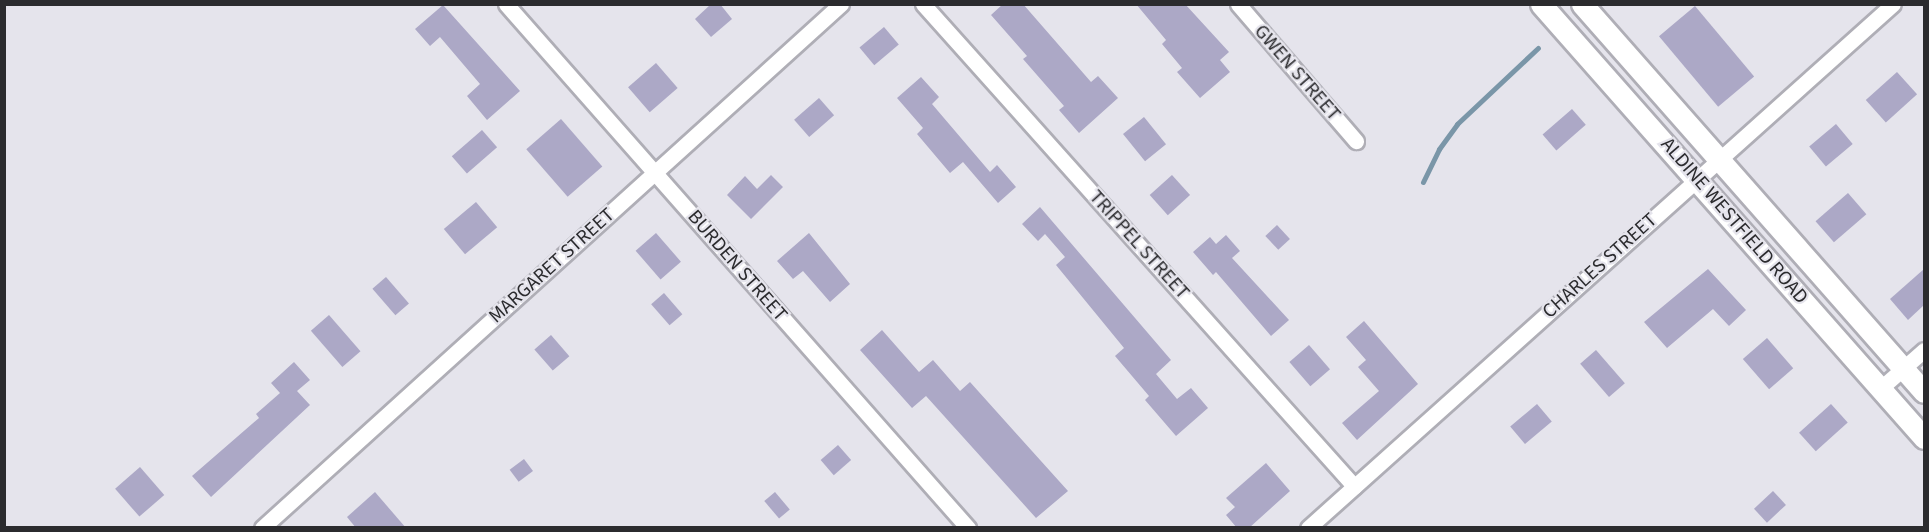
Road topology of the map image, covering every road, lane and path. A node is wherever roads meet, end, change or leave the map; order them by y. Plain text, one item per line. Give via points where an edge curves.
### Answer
1 (506, 4) edge
2 (841, 4) edge
3 (923, 4) edge
4 (1238, 4) edge
5 (1541, 4) edge
6 (1582, 4) edge
7 (1893, 4) edge
8 (1356, 141) dead end
9 (1720, 158) junction
10 (655, 173) junction
11 (1698, 179) junction
12 (1924, 350) edge
13 (1904, 368) junction
14 (1881, 388) junction
15 (1924, 392) edge
16 (1924, 438) edge
17 (1354, 486) junction
18 (262, 528) edge
19 (968, 528) edge
20 (1308, 528) edge

1 - 10 street, BURDEN STREET
2 - 10 street, MARGARET STREET
3 - 17 street, TRIPPEL STREET
4 - 8 street, GWEN STREET
5 - 11 main road, ALDINE WESTFIELD ROAD
6 - 9 main road, ALDINE WESTFIELD ROAD
7 - 9 street, CHARLES STREET
9 - 11 street, CHARLES STREET
9 - 13 main road, ALDINE WESTFIELD ROAD
10 - 18 street, MARGARET STREET
10 - 19 street, BURDEN STREET
11 - 14 main road, ALDINE WESTFIELD ROAD
11 - 17 street, CHARLES STREET
12 - 13 street
13 - 14 street
13 - 15 main road, ALDINE WESTFIELD ROAD
14 - 16 main road, ALDINE WESTFIELD ROAD
17 - 20 street, CHARLES STREET

